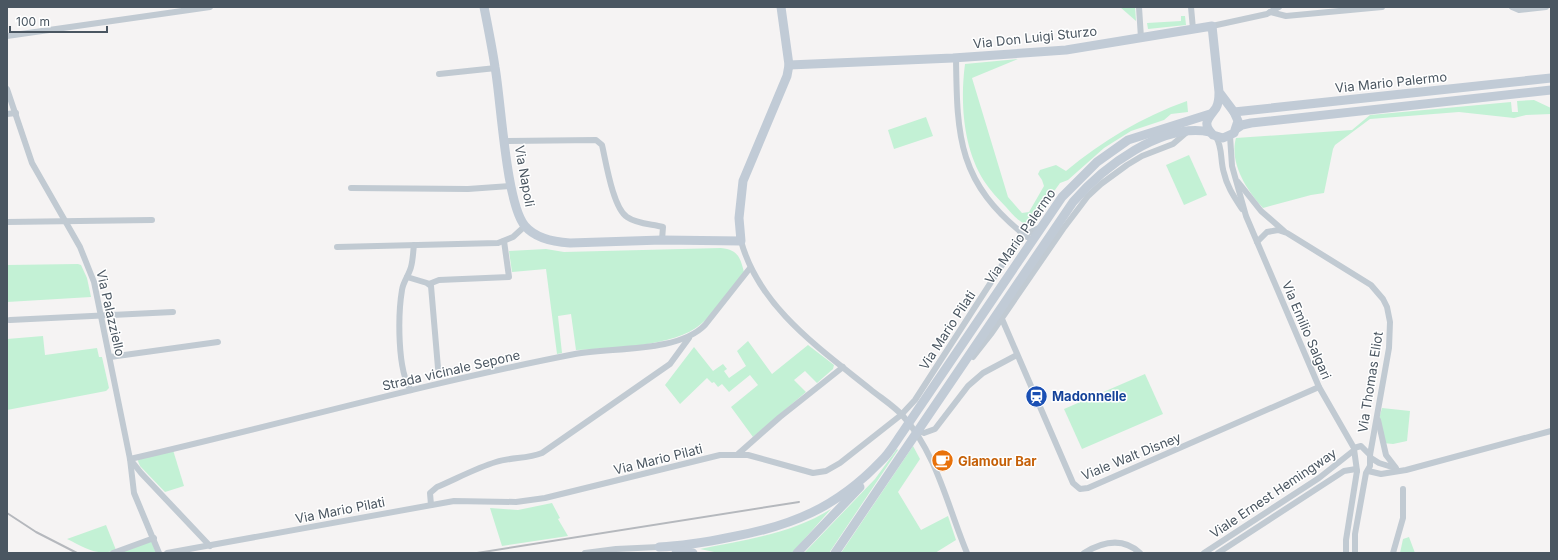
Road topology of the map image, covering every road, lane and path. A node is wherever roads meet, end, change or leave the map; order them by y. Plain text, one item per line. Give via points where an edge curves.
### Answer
1 (210, 7) edge
2 (484, 7) edge
3 (781, 7) edge
4 (1139, 7) edge
5 (1191, 7) edge
6 (1279, 7) edge
7 (1382, 7) edge
8 (1512, 7) edge
9 (1546, 7) edge
10 (1270, 12) junction
11 (1212, 26) junction
12 (1193, 29) junction
13 (7, 36) edge
14 (1141, 38) junction
15 (956, 58) junction
16 (789, 65) junction
17 (496, 68) junction
18 (439, 74) dead end
19 (1551, 78) edge
20 (7, 89) edge
21 (1551, 90) edge
22 (1219, 92) junction
23 (1232, 111) junction
24 (1211, 112) junction
25 (16, 113) junction
26 (7, 114) edge
27 (1188, 131) junction
28 (1233, 133) junction
29 (1213, 134) junction
30 (505, 141) junction
31 (1236, 179) junction
32 (511, 186) junction
33 (352, 188) dead end
34 (1246, 216) junction
35 (152, 220) dead end
36 (64, 221) junction
37 (7, 222) edge
38 (525, 226) junction
39 (1287, 233) junction
40 (1028, 238) junction
41 (662, 240) junction
42 (504, 241) junction
43 (741, 241) junction
44 (1257, 242) junction
45 (414, 245) junction
46 (337, 247) dead end
47 (750, 268) junction
48 (407, 277) junction
49 (429, 284) junction
50 (173, 312) dead end
51 (101, 314) junction
52 (1002, 319) junction
53 (10, 320) dead end
54 (689, 338) junction
55 (218, 342) dead end
56 (1017, 355) junction
57 (110, 357) junction
58 (843, 367) junction
59 (961, 367) junction
60 (438, 368) dead end
61 (1319, 388) junction
62 (411, 390) junction
63 (902, 415) junction
64 (1377, 416) junction
65 (912, 429) junction
66 (1551, 431) edge
67 (1372, 443) junction
68 (1365, 447) junction
69 (1354, 450) junction
70 (738, 454) junction
71 (1370, 456) junction
72 (130, 459) junction
73 (881, 462) junction
74 (1396, 468) junction
75 (1357, 470) junction
76 (1406, 470) junction
77 (1367, 472) junction
78 (1403, 489) dead end
79 (431, 505) junction
80 (154, 538) junction
81 (210, 546) junction
82 (659, 547) junction
83 (113, 553) edge
84 (159, 553) edge
85 (167, 553) edge
86 (585, 553) edge
87 (693, 553) edge
88 (797, 553) edge
89 (835, 553) edge
90 (967, 553) edge
91 (1084, 553) edge
92 (1140, 553) edge
93 (1204, 553) edge
94 (1218, 553) edge
95 (1346, 553) edge
96 (1355, 553) edge
97 (1393, 553) edge

1 - 13 street
2 - 17 street, Via Napoli
3 - 16 street
4 - 14 street
5 - 12 street
6 - 10 street, Via Don Luigi Sturzo
7 - 10 street via 1286,16
8 - 9 street via 1520,10
10 - 11 street, Via Don Luigi Sturzo
11 - 12 street, Via Don Luigi Sturzo
11 - 22 street
12 - 14 street, Via Don Luigi Sturzo
14 - 15 street, Via Don Luigi Sturzo via 1066,50
15 - 16 street, Via Don Luigi Sturzo
15 - 40 street via 956,115 965,156 972,173 992,204
16 - 43 street via 781,94 749,164 744,181 738,218
17 - 18 street
17 - 30 street, Via Napoli
19 - 23 street, Via Mario Palermo
20 - 25 street, Via Palazziello
21 - 28 street, Via Mario Palermo via 1251,123 1242,125
22 - 23 street
22 - 24 street via 1218,102
23 - 24 street via 1222,107
23 - 28 street via 1238,121
24 - 29 street via 1207,124
24 - 40 street, Via Mario Palermo via 1128,140 1097,162 1062,197 1042,227
25 - 26 street
25 - 36 street, Via Palazziello via 32,164
27 - 29 street, Via Mario Palermo
27 - 52 street, Via Mario Palermo via 1173,144 1127,164 1088,196
27 - 59 street, Via Mario Palermo via 1165,137 1138,149 1109,166 1085,188 1061,217
28 - 29 street via 1223,138
28 - 31 street, Via Emilio Salgari via 1230,157
29 - 34 street, Via Emilio Salgari via 1220,145 1224,173 1230,190
30 - 32 street, Via Napoli
30 - 41 street via 596,140 602,145 614,194 622,212 637,222 663,227
31 - 34 street, Via Emilio Salgari
31 - 39 street, Via Thomas Eliot via 1261,211
32 - 33 street via 468,190
32 - 38 street, Via Napoli via 516,208
34 - 44 street, Via Emilio Salgari
35 - 36 street
36 - 37 street
36 - 51 street, Via Palazziello via 90,269
38 - 41 street, Via Napoli via 534,233 556,242
38 - 42 street
39 - 44 street, Via Thomas Eliot via 1278,230 1267,232
39 - 64 street, Via Thomas Eliot via 1364,280 1383,299 1389,314 1390,333
40 - 63 street, Via Mario Pilati via 1015,245
40 - 73 street, Via Mario Palermo via 915,416
41 - 43 street, Via Napoli
42 - 45 street
42 - 49 street via 509,277 439,280
43 - 47 street
44 - 61 street, Via Emilio Salgari
45 - 46 street
45 - 48 street
47 - 54 street, Strada vicinale Sepone via 705,325
47 - 58 street via 772,302 793,325
48 - 49 street
48 - 62 street via 402,290 400,357 407,385
49 - 60 street via 432,290
50 - 51 street
51 - 53 street
51 - 57 street, Via Palazziello
52 - 56 street, Viale Walt Disney
52 - 59 street, Via Mario Palermo via 968,362
54 - 62 street, Strada vicinale Sepone via 641,348 577,353
54 - 79 street via 670,364 542,453 528,458 495,462 437,487 430,493
55 - 57 street
56 - 61 street, Viale Walt Disney via 1073,483 1080,489 1088,488
56 - 65 street via 983,373 968,386 935,429 924,433
57 - 72 street, Via Palazziello
58 - 63 street
58 - 70 street
59 - 89 street, Via Mario Palermo
61 - 69 street, Via Emilio Salgari
62 - 72 street, Strada vicinale Sepone
63 - 65 street
63 - 70 street, Via Mario Pilati via 826,471 813,473 762,458
64 - 67 street, Via Thomas Eliot
64 - 74 street via 1386,455
65 - 90 street via 937,473
66 - 76 street
67 - 68 street
67 - 71 street, Via Thomas Eliot
68 - 69 street, Viale Ernest Hemingway
68 - 71 street
69 - 75 street
69 - 93 street, Viale Ernest Hemingway via 1319,478
70 - 79 street, Via Mario Pilati via 720,455 545,498 516,502 454,501
71 - 74 street via 1378,464
71 - 77 street, Via Thomas Eliot
72 - 80 street, Via Palazziello via 134,492
72 - 81 street
73 - 82 street via 826,506 798,520 759,532 686,546
73 - 88 street
74 - 76 street
75 - 77 street
75 - 94 street, Viale Ernest Hemingway via 1344,471
75 - 95 street
76 - 77 street via 1381,474
77 - 96 street, Via Thomas Eliot via 1355,534
78 - 97 street via 1403,518
79 - 81 street, Via Mario Pilati
80 - 83 street
80 - 84 street, Via Palazziello
81 - 85 street, Via Mario Pilati
82 - 86 street
82 - 87 street
91 - 92 street via 1113,542 1129,546

